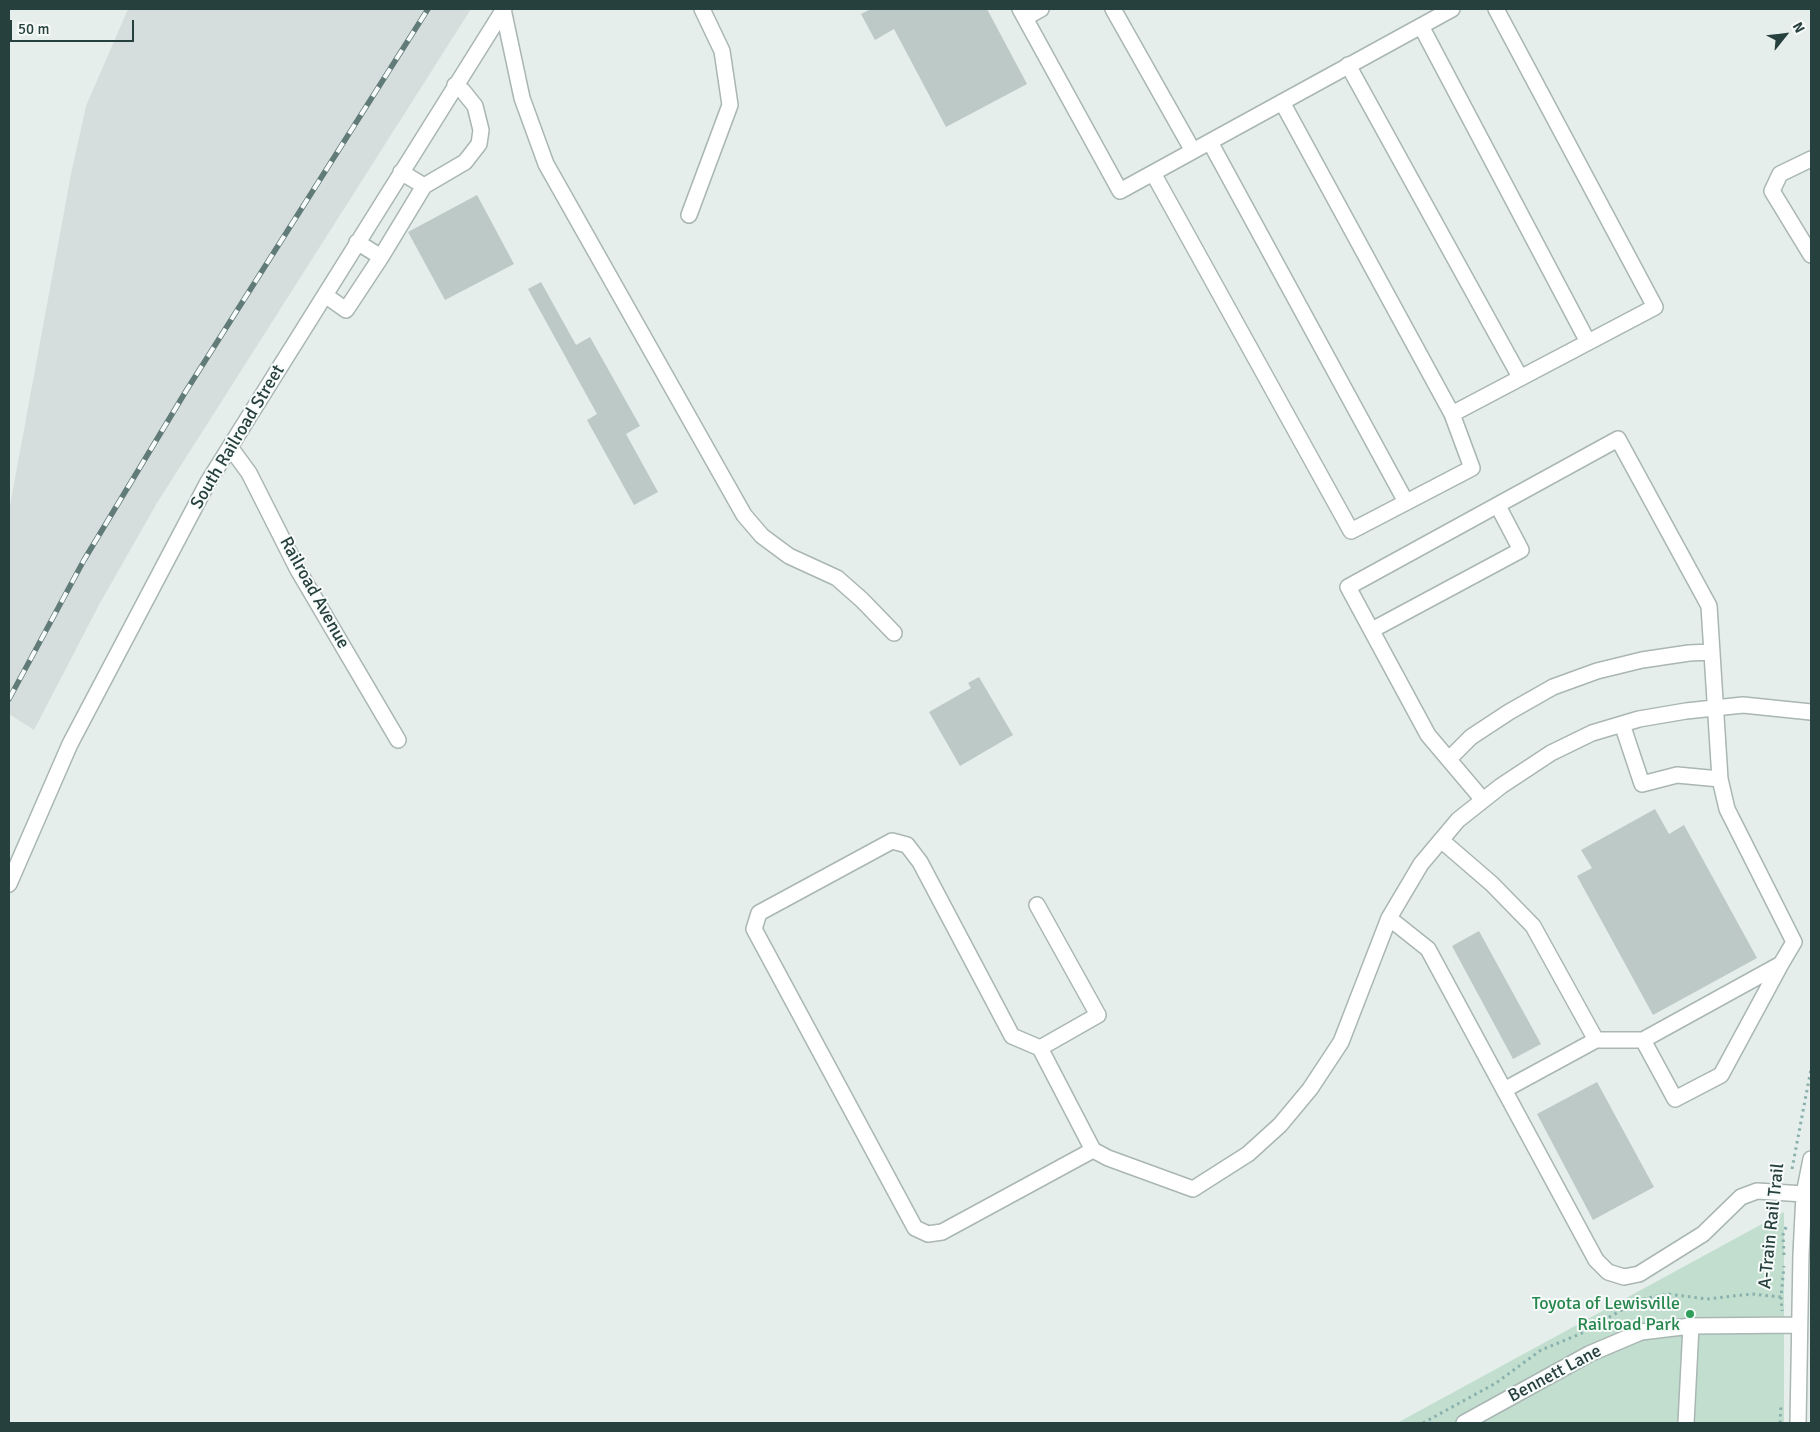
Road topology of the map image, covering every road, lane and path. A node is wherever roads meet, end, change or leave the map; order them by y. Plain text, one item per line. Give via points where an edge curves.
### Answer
1 (504, 9) edge
2 (702, 9) edge
3 (1041, 9) edge
4 (1114, 9) edge
5 (1452, 9) edge
6 (1496, 9) edge
7 (1023, 13) edge
8 (1421, 26) junction
9 (1348, 65) junction
10 (455, 85) junction
11 (1282, 102) junction
12 (1210, 142) junction
13 (1193, 151) junction
14 (1811, 159) edge
15 (401, 172) junction
16 (1153, 173) junction
17 (424, 186) junction
18 (689, 215) dead end
19 (357, 242) junction
20 (1811, 255) edge
21 (381, 257) junction
22 (325, 295) junction
23 (1588, 342) junction
24 (1520, 377) junction
25 (1452, 414) junction
26 (230, 447) junction
27 (1406, 502) junction
28 (1498, 506) junction
29 (1372, 630) junction
30 (894, 633) dead end
31 (1711, 652) junction
32 (1714, 708) junction
33 (1811, 712) edge
34 (1622, 724) junction
35 (398, 740) dead end
36 (1449, 759) junction
37 (1720, 779) junction
38 (1484, 800) junction
39 (1441, 840) junction
40 (9, 884) edge
41 (1037, 905) dead end
42 (1389, 918) junction
43 (1781, 964) junction
44 (1596, 1040) junction
45 (1643, 1040) junction
46 (1040, 1048) junction
47 (1811, 1069) edge
48 (1504, 1090) junction
49 (1093, 1150) junction
50 (1811, 1159) edge
51 (1797, 1194) junction
52 (1787, 1225) dead end
53 (1691, 1326) junction
54 (1798, 1326) junction
55 (1423, 1423) edge
56 (1464, 1423) edge
57 (1686, 1423) edge
58 (1798, 1423) edge

1 - 10 street, South Railroad Street
1 - 30 street via 522,98 546,164 726,477 744,515 762,536 789,556 838,578
2 - 18 street via 722,51 730,105
3 - 7 street
4 - 13 street
5 - 8 street
6 - 23 street via 1655,307
7 - 16 street via 1120,191
8 - 9 street
8 - 23 street
9 - 11 street
9 - 24 street
10 - 15 street, South Railroad Street
10 - 17 street via 475,106 481,130 479,144 466,162
11 - 12 street
11 - 25 street
12 - 13 street
12 - 27 street
13 - 16 street
14 - 20 street via 1780,174 1772,191
15 - 17 street
15 - 19 street, South Railroad Street
16 - 27 street via 1351,531
17 - 21 street
19 - 21 street
19 - 22 street, South Railroad Street
21 - 22 street via 346,310
22 - 26 street, South Railroad Street
23 - 24 street
24 - 25 street
25 - 27 street via 1472,468
26 - 35 street, Railroad Avenue via 249,473 298,570
26 - 40 street, South Railroad Street via 208,482 70,744
28 - 29 street via 1521,550
28 - 29 street via 1348,587
28 - 31 street via 1618,439 1709,606
29 - 36 street via 1428,734
31 - 32 street
31 - 36 street via 1642,660 1597,671 1554,687 1471,737
32 - 33 street via 1743,705
32 - 34 street via 1686,710
32 - 37 street
34 - 37 street via 1642,784 1677,775
34 - 38 street via 1592,733 1551,753
36 - 38 street
37 - 43 street via 1727,809 1794,942
38 - 39 street via 1458,820
39 - 42 street via 1421,864
39 - 44 street via 1492,884 1533,926
41 - 46 street via 1098,1015
42 - 48 street via 1428,950
42 - 49 street via 1341,1042 1310,1090 1280,1125 1248,1154 1194,1189
43 - 45 street
43 - 45 street via 1721,1075 1675,1099
44 - 45 street
44 - 48 street
46 - 49 street
46 - 49 street via 1012,1036 920,862 907,844 892,841 759,912 754,929 915,1228 928,1234 942,1232
47 - 51 path, A-Train Rail Trail via 1793,1159
48 - 51 street via 1596,1260 1608,1272 1624,1277 1639,1274 1704,1234 1741,1197 1757,1191
50 - 51 street
51 - 54 street
52 - 55 path, A-Train Rail Trail via 1783,1235 1781,1297 1752,1294 1707,1299 1668,1294 1639,1300 1580,1334 1541,1350 1496,1383
53 - 54 street, Bennett Lane
53 - 56 street, Bennett Lane via 1641,1332 1589,1354
53 - 57 street
54 - 58 street

